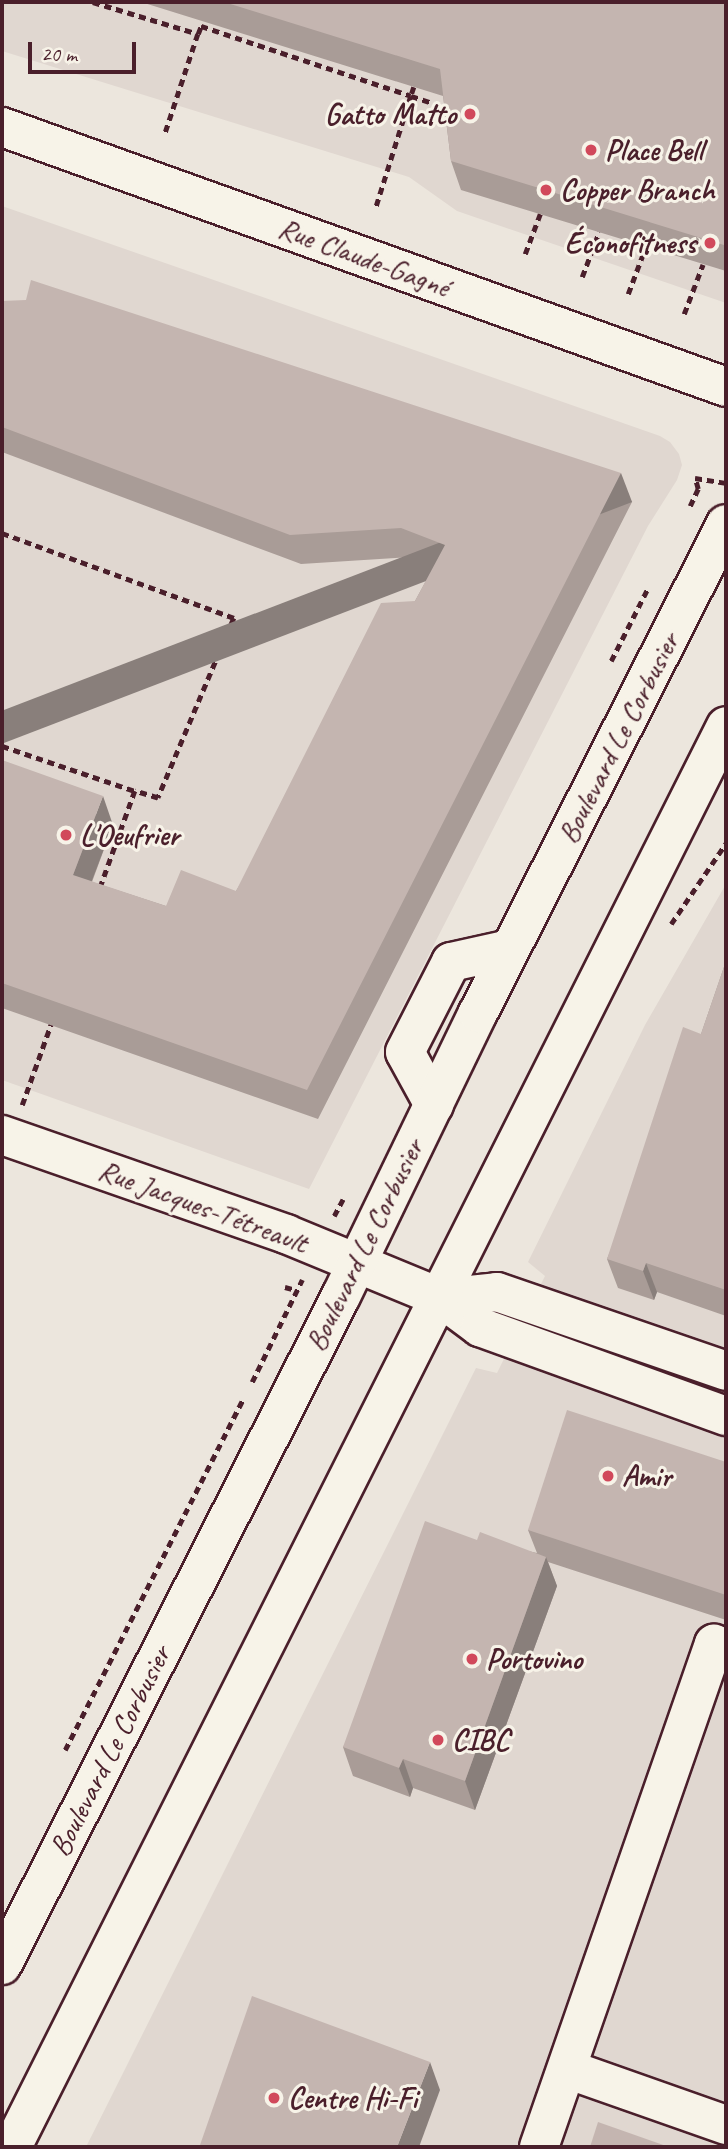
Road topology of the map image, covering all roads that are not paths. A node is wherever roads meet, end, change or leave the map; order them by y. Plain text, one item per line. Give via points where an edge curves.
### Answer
1 (2, 127) edge
2 (726, 387) edge
3 (726, 524) edge
4 (725, 731) edge
5 (11, 1124) edge
6 (356, 1262) junction
7 (441, 1298) junction
8 (613, 1332) junction
9 (600, 1371) junction
10 (726, 1371) edge
11 (726, 1416) edge
12 (726, 1649) edge
13 (2, 1965) edge
14 (566, 2068) junction
15 (726, 2125) edge
16 (12, 2147) edge
17 (539, 2147) edge

1 - 2 street, Rue Claude-Gagné
3 - 6 street, Boulevard Le Corbusier
4 - 7 street
5 - 6 street, Rue Jacques-Tétreault
6 - 7 street, Rue Jacques-Tétreault
6 - 13 street, Boulevard Le Corbusier
7 - 8 street via 498,1292
7 - 9 street via 480,1328
7 - 16 street
8 - 9 street
8 - 10 street
9 - 11 street
12 - 14 street via 714,1644
14 - 15 street
14 - 17 street

